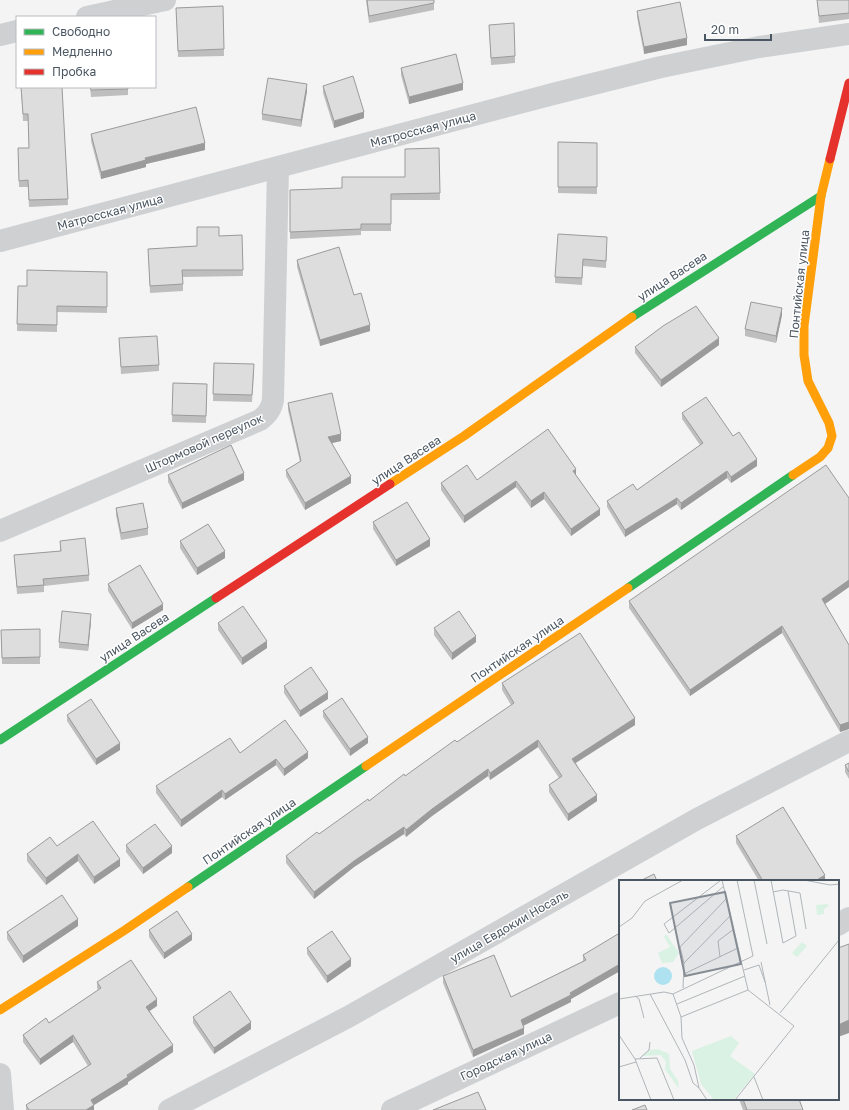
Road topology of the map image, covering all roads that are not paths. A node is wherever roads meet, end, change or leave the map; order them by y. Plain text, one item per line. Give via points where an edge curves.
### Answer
1 (165, 0) edge
2 (92, 16) edge
3 (16, 31) edge
4 (849, 34) edge
5 (0, 35) edge
6 (849, 83) edge
7 (278, 168) junction
8 (821, 196) junction
9 (0, 241) edge
10 (0, 531) edge
11 (0, 740) edge
12 (849, 741) edge
13 (849, 918) edge
14 (839, 924) edge
15 (619, 1003) edge
16 (0, 1010) edge
17 (0, 1074) edge
18 (3, 1110) edge
19 (169, 1110) edge
20 (392, 1110) edge

1 - 2 street
3 - 5 street
4 - 7 street, Матросская улица via 752,48 661,67
6 - 8 street
7 - 9 street, Матросская улица
7 - 10 street, Штормовой переулок via 273,400 272,408 267,415
8 - 11 street, улица Васева via 656,300 464,436
8 - 16 street, Понтийская улица via 804,326 804,355 808,381 829,423 832,436 828,448 820,457 125,930
12 - 19 street, улица Евдокии Носаль via 697,820 348,1018
13 - 14 street
15 - 20 street, Городская улица
17 - 18 street

